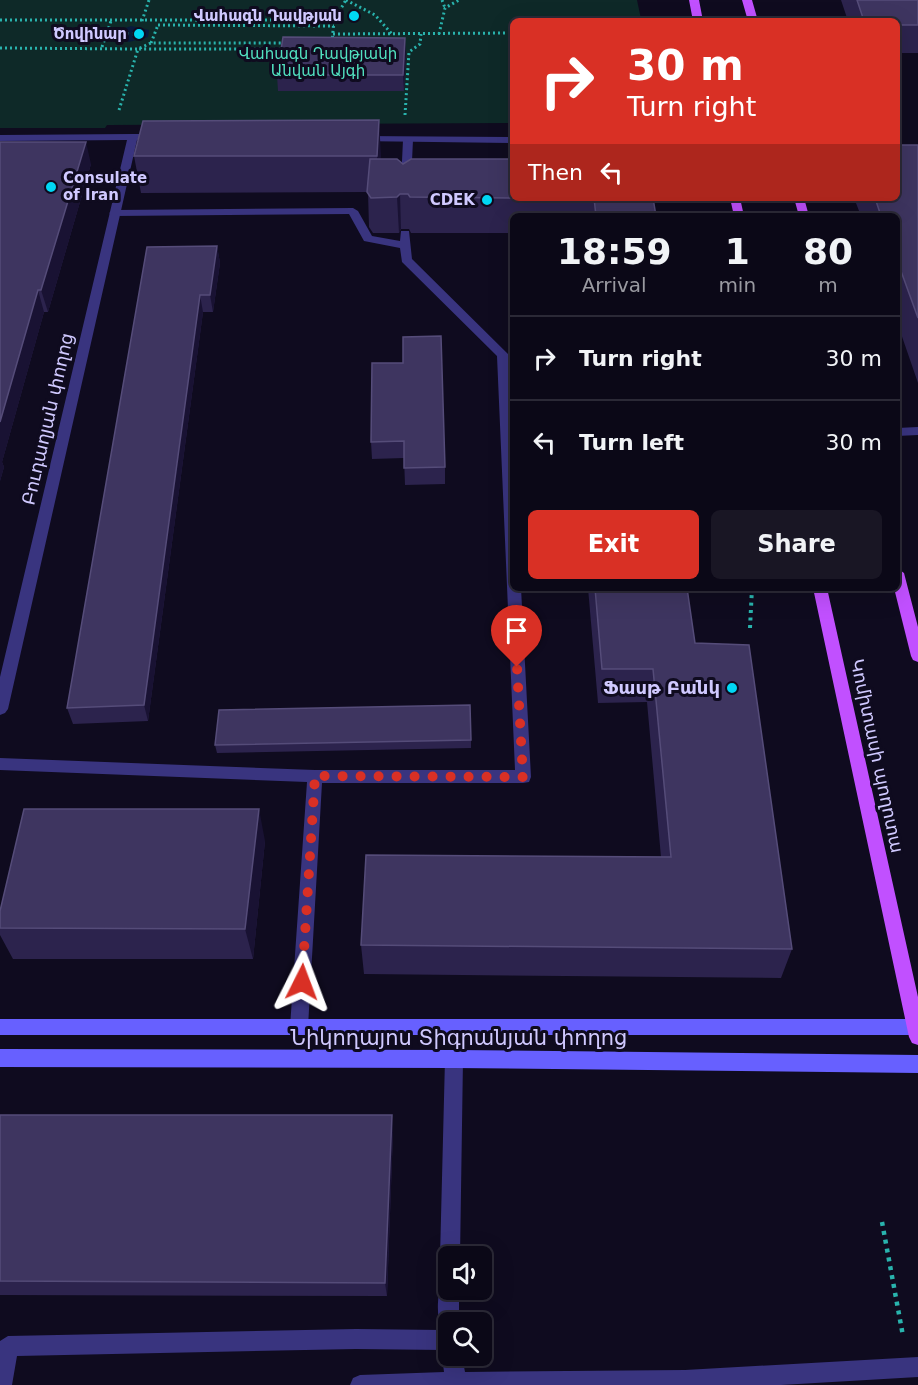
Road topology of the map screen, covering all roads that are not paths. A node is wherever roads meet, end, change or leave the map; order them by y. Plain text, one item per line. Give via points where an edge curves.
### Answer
1 (694, 0) edge
2 (747, 0) edge
3 (697, 18) edge
4 (752, 18) edge
5 (133, 137) junction
6 (156, 137) edge
7 (0, 138) edge
8 (348, 139) edge
9 (408, 140) junction
10 (510, 140) edge
11 (405, 194) edge
12 (114, 213) junction
13 (918, 431) edge
14 (900, 432) edge
15 (510, 503) edge
16 (900, 585) edge
17 (514, 591) edge
18 (821, 591) edge
19 (918, 656) edge
20 (0, 709) edge
21 (0, 764) edge
22 (315, 776) junction
23 (0, 1027) edge
24 (299, 1027) junction
25 (917, 1031) edge
26 (0, 1059) edge
27 (453, 1059) junction
28 (918, 1064) edge
29 (450, 1246) edge
30 (438, 1340) edge
31 (4, 1346) edge
32 (454, 1366) edge
33 (913, 1367) edge
34 (456, 1382) junction
35 (2, 1385) edge
36 (360, 1385) edge

1 - 3 main road
2 - 4 main road
5 - 6 street
5 - 7 street
5 - 12 street, Բուդաղյան փողոց
8 - 9 street
9 - 10 street
9 - 11 street
12 - 15 street via 353,211 368,239 405,239 406,260 503,355
12 - 20 street, Բուդաղյան փողոց
13 - 14 street
16 - 19 main road
17 - 22 street via 523,777
18 - 25 main road, Կոմիտասի պողոտա
21 - 22 street
22 - 24 street
23 - 24 street, Նիկողայոս Տիգրանյան փողոց
24 - 25 street, Նիկողայոս Տիգրանյան փողոց
26 - 27 street, Նիկողայոս Տիգրանյան փողոց
27 - 28 street, Նիկողայոս Տիգրանյան փողոց
27 - 29 street
30 - 31 street
31 - 35 street
32 - 34 street
33 - 34 street via 685,1380
34 - 36 street

